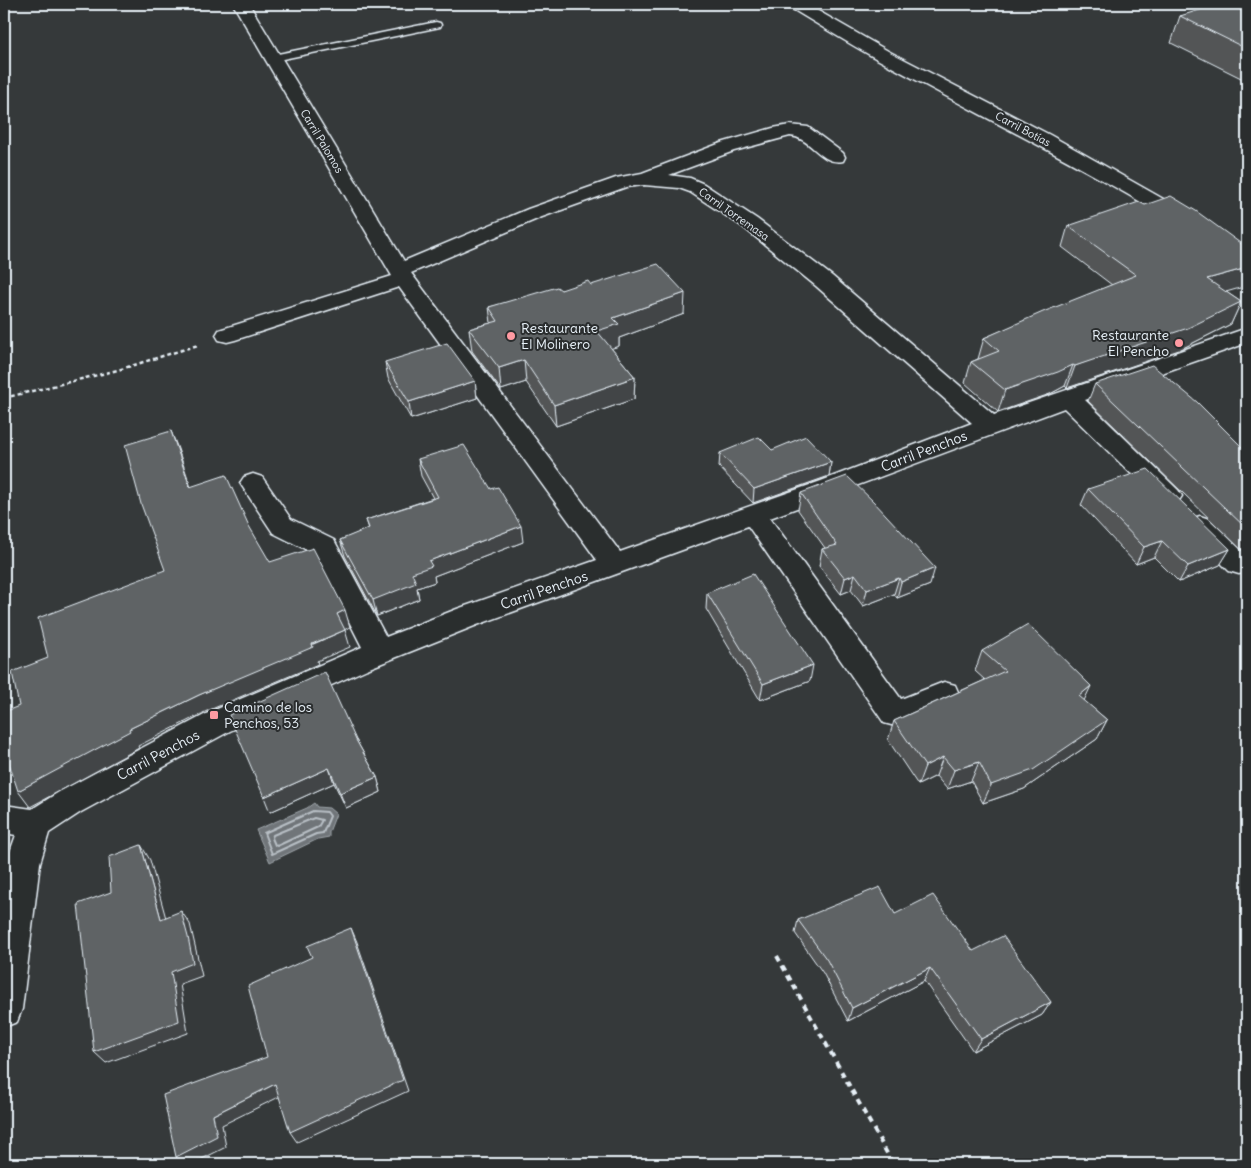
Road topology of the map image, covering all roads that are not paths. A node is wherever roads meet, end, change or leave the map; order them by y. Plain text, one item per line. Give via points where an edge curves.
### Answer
1 (241, 4) edge
2 (795, 4) edge
3 (436, 25) dead end
4 (273, 58) junction
5 (836, 157) dead end
6 (644, 178) junction
7 (1247, 260) edge
8 (401, 275) junction
9 (227, 335) road end
10 (1247, 335) edge
11 (1068, 398) junction
12 (990, 425) junction
13 (253, 483) dead end
14 (754, 515) junction
15 (1239, 564) dead end
16 (615, 565) junction
17 (380, 652) junction
18 (944, 694) dead end
19 (4, 819) edge
20 (36, 824) junction
21 (4, 1009) edge

1 - 4 street, Carril Palomos
2 - 7 street, Carril Botías via 882,55 1043,139 1197,226
3 - 4 lane
4 - 8 street, Carril Palomos
5 - 6 street via 801,131 780,131
6 - 8 street, Carril Torremasa via 622,182 535,213
6 - 12 street, Carril Torremasa via 674,180 697,188 750,223 824,281
8 - 9 street, Carril Torremasa
8 - 16 street, Carril Palomos
10 - 11 street, Carril Penchos
11 - 12 street, Carril Penchos
11 - 15 street
12 - 14 street, Carril Penchos
13 - 17 street via 282,526 325,547
14 - 16 street, Carril Penchos
14 - 18 street via 894,714
16 - 17 street, Carril Penchos via 467,617
17 - 20 street, Carril Penchos via 219,722 70,802
19 - 20 street
20 - 21 street via 23,863

